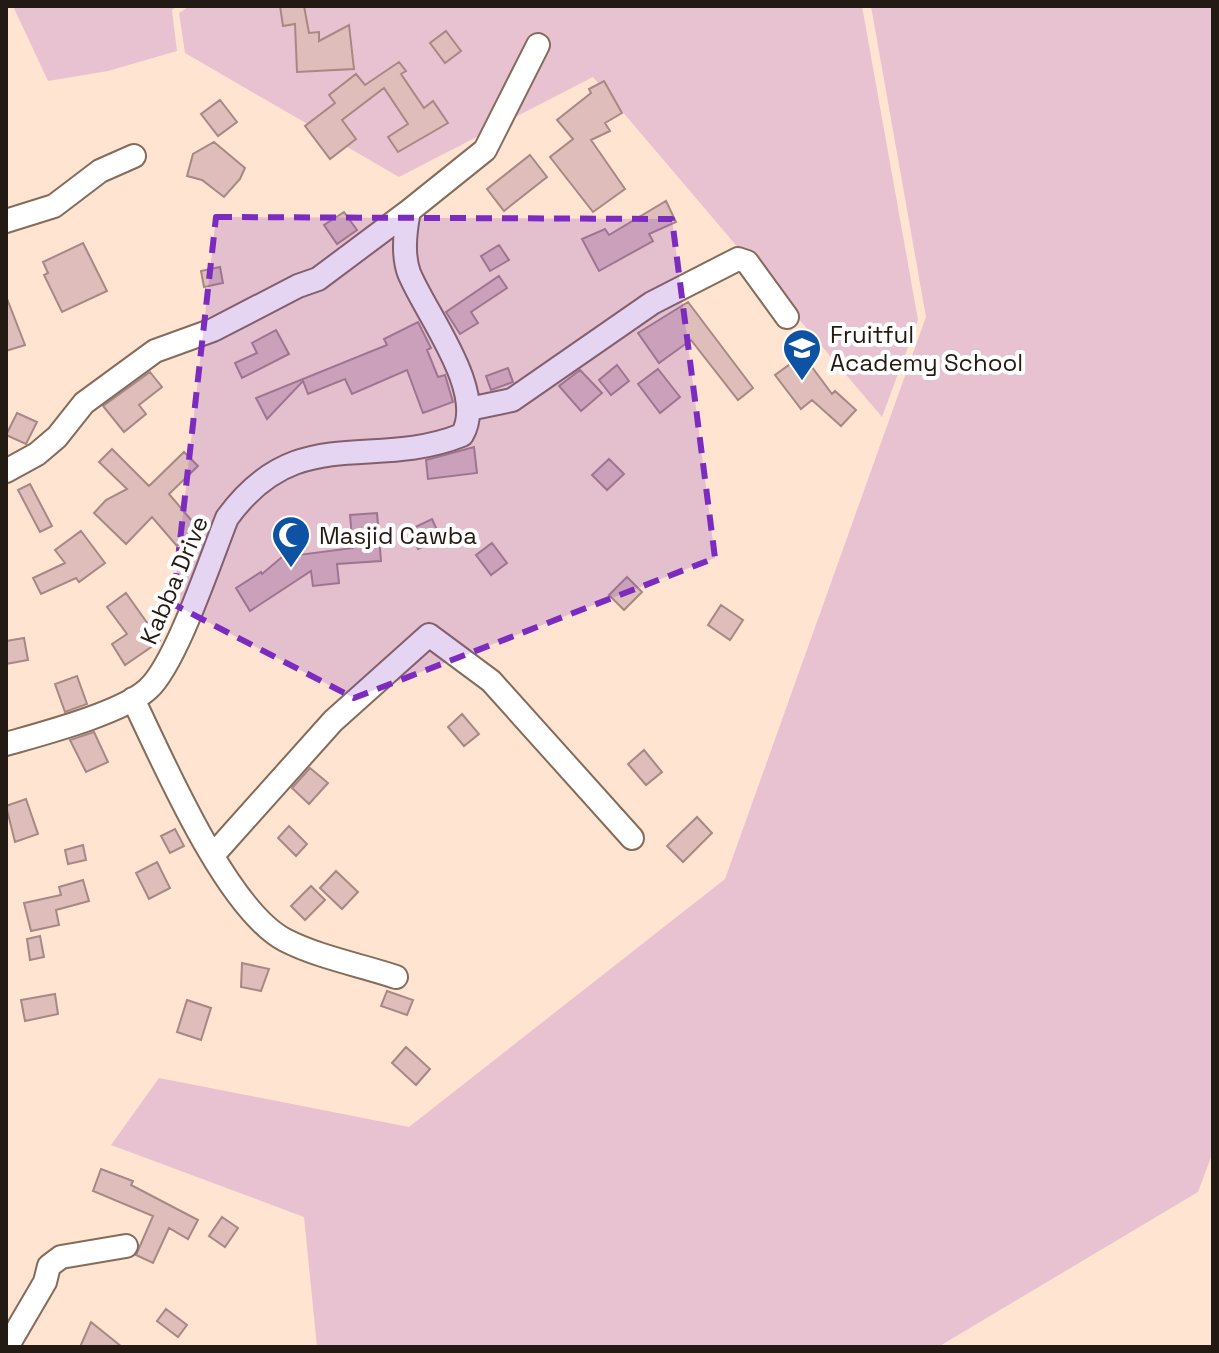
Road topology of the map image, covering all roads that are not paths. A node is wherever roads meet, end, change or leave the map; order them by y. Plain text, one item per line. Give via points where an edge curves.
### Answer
1 (538, 45) dead end
2 (134, 156) dead end
3 (409, 211) junction
4 (6, 221) edge
5 (787, 317) dead end
6 (469, 409) junction
7 (6, 471) edge
8 (133, 699) junction
9 (6, 744) edge
10 (632, 838) dead end
11 (214, 854) junction
12 (396, 977) dead end
13 (126, 1246) dead end
14 (7, 1347) edge

1 - 3 street via 485,150
2 - 4 street via 100,171 54,206
3 - 6 street via 408,271 450,345
3 - 7 street via 318,279 213,330 155,351 84,403 37,454
5 - 6 street via 747,262 738,259 652,303 522,395 494,407
6 - 8 street, Kabba Drive via 462,435 314,455 286,465 241,498 227,518 160,677
8 - 9 street, Kabba Drive
8 - 11 street
10 - 11 street via 491,681 429,635 333,721
11 - 12 street via 245,906 285,940
13 - 14 street via 61,1257 49,1266

